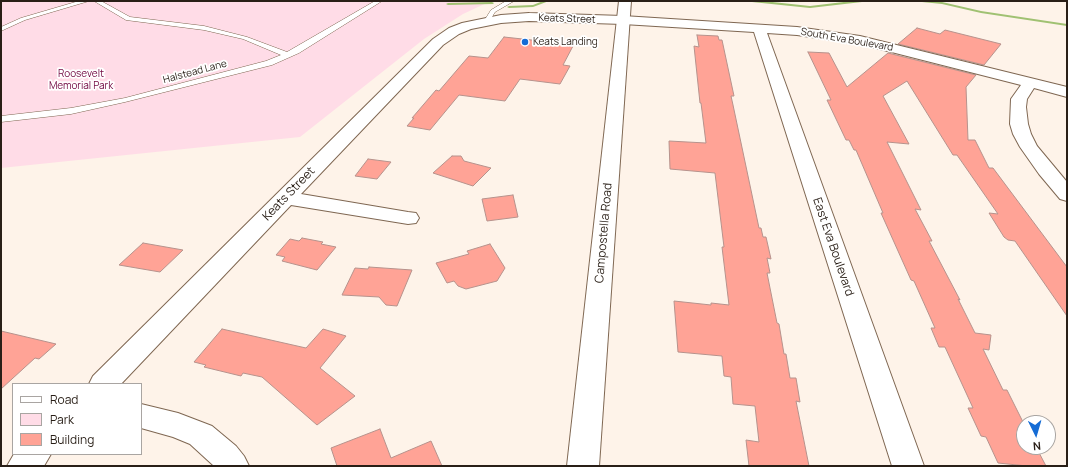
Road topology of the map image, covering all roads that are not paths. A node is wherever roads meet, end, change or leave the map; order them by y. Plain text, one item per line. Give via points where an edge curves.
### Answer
1 (86, 1) edge
2 (97, 1) edge
3 (379, 1) edge
4 (510, 1) edge
5 (624, 11) edge
6 (487, 21) junction
7 (759, 28) junction
8 (1, 29) edge
9 (287, 55) junction
10 (1030, 83) junction
11 (1067, 92) edge
12 (1, 118) edge
13 (1067, 195) edge
14 (285, 198) junction
15 (408, 218) dead end
16 (104, 383) edge
17 (142, 416) edge
18 (34, 455) edge
19 (23, 466) edge
20 (234, 466) edge
21 (583, 466) edge
22 (908, 466) edge

1 - 8 lane via 23,19
2 - 9 lane via 128,19 204,28 245,38
3 - 9 lane, Halstead Lane
4 - 6 lane via 493,11
5 - 6 street, Keats Street
5 - 7 street, South Eva Boulevard
5 - 21 street, Campostella Road
6 - 14 street, Keats Street via 454,31 438,42
7 - 10 street, South Eva Boulevard via 860,40
7 - 22 street, East Eva Boulevard
9 - 12 lane, Halstead Lane via 125,100 71,111
10 - 11 street, South Eva Boulevard
10 - 13 street via 1019,99 1018,124 1029,147
14 - 15 street
14 - 16 street, Keats Street
17 - 20 street via 201,435
18 - 19 street

